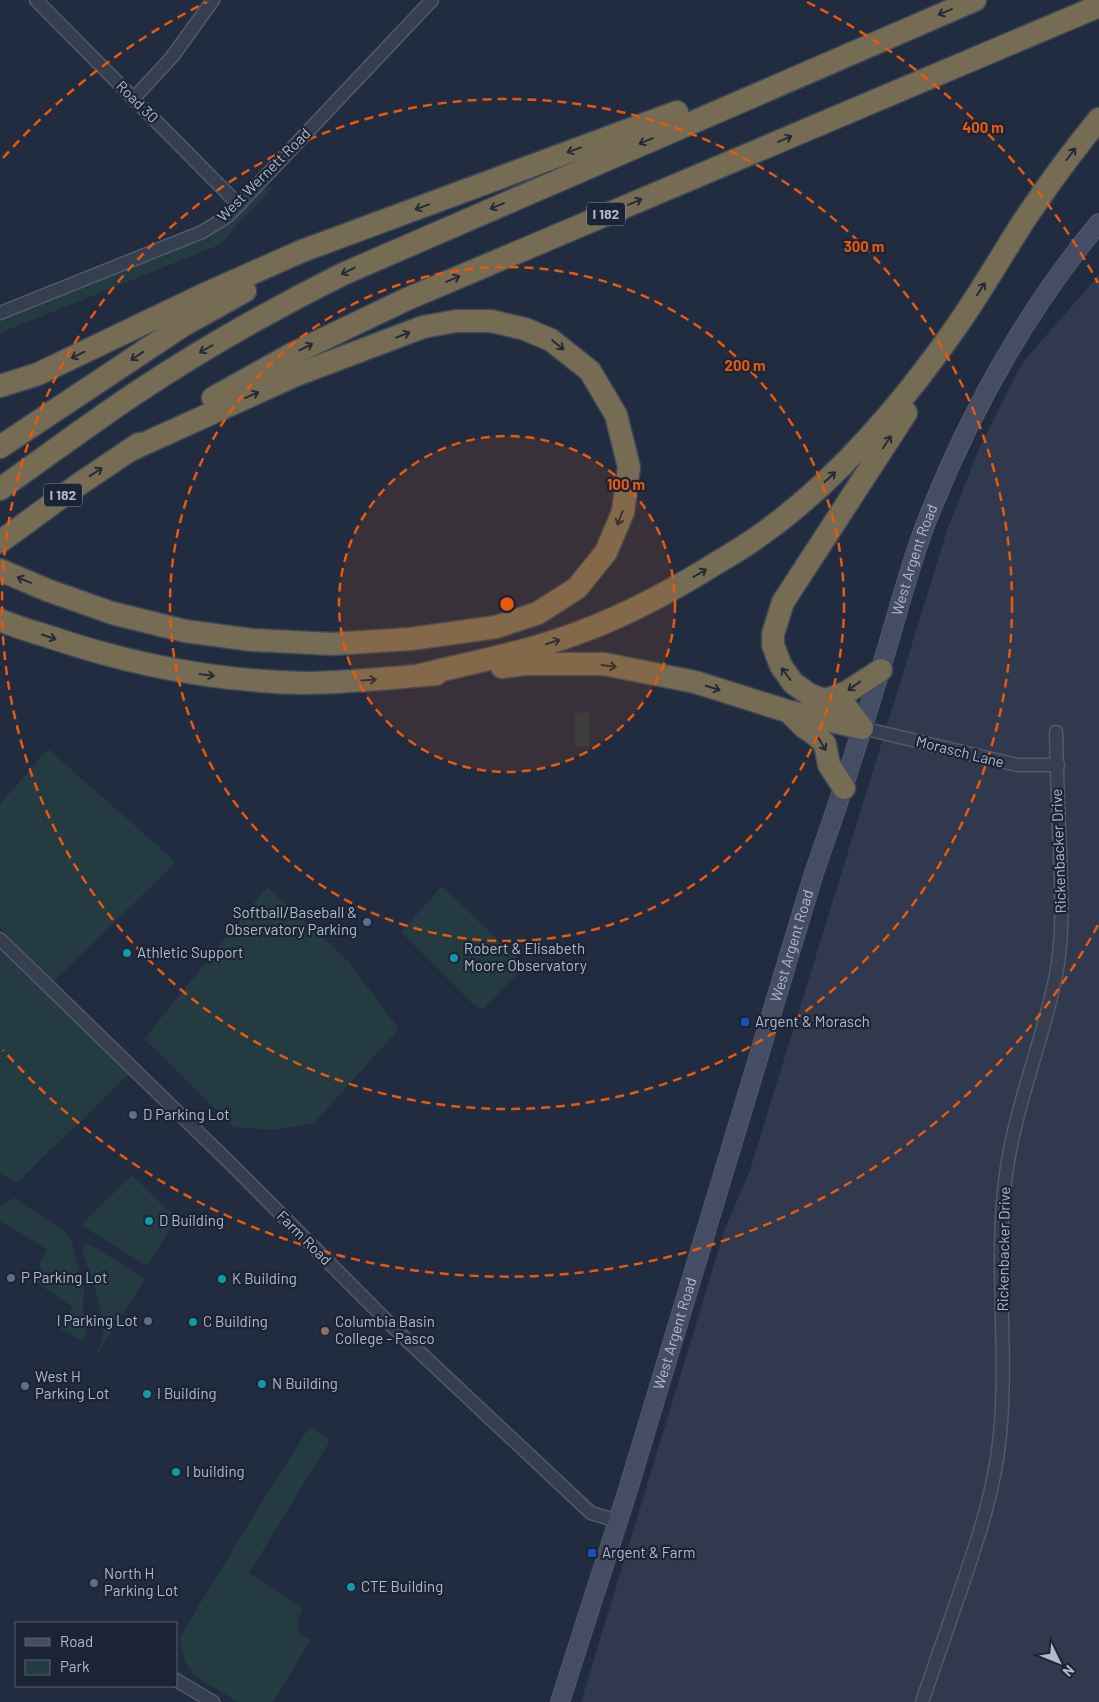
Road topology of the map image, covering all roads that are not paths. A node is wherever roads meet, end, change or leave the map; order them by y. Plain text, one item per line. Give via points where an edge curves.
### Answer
1 (36, 0) edge
2 (213, 0) edge
3 (432, 0) edge
4 (975, 0) edge
5 (1099, 6) edge
6 (916, 25) junction
7 (134, 98) junction
8 (1099, 119) edge
9 (239, 205) junction
10 (1099, 223) edge
11 (346, 235) junction
12 (0, 313) edge
13 (954, 330) junction
14 (0, 386) edge
15 (0, 447) edge
16 (128, 451) junction
17 (0, 489) edge
18 (0, 542) edge
19 (0, 570) edge
20 (1, 621) edge
21 (881, 670) junction
22 (421, 675) junction
23 (826, 700) junction
24 (787, 711) junction
25 (862, 728) junction
26 (1056, 732) dead end
27 (1058, 765) junction
28 (844, 788) junction
29 (0, 939) edge
30 (618, 1521) junction
31 (178, 1681) edge
32 (213, 1702) edge
33 (560, 1702) edge
34 (922, 1702) edge

1 - 7 street, Road 30
2 - 7 street via 172,57
3 - 9 street, West Wernett Road
4 -> 6 highway, I 182
16 -> 5 highway, I 182 via 252,376 398,302
6 -> 11 highway
6 -> 17 highway, I 182 via 362,264 194,356
7 - 9 street, Road 30
13 -> 8 highway via 1048,186
9 - 12 street, West Wernett Road via 202,232
10 - 21 main road, West Argent Road via 1015,342 965,433 926,524
11 -> 14 highway via 205,294 38,374
11 -> 15 highway via 182,326
22 -> 13 highway via 576,634 647,603 750,542 811,494 868,438
23 -> 13 highway via 810,695 793,683 780,666 774,645 775,622 791,590 949,345
18 -> 16 highway, I 182
16 -> 19 highway via 296,375 423,327 456,321 491,321 525,329 551,340 590,371 616,415 628,467 620,520 606,552 577,588 538,613 496,627 410,639 332,644 252,640 185,631 112,613
20 -> 22 highway via 105,654 223,678 304,682
21 -> 23 highway via 847,692
21 - 25 main road, West Argent Road
22 -> 24 highway via 524,664 604,664 695,682
23 - 25 highway via 847,708
24 - 25 highway
24 -> 28 highway via 825,744 829,766
25 - 27 street, Morasch Lane via 1011,764
25 - 28 main road, West Argent Road
26 - 27 street, Rickenbacker Drive
27 - 34 street, Rickenbacker Drive via 1060,949 1045,1023 1014,1127 1005,1182 1001,1259 1003,1402 995,1470 983,1524
28 - 30 main road, West Argent Road via 814,873
29 - 30 street, Farm Road via 395,1329 591,1513
30 - 33 main road, West Argent Road
31 - 32 street

